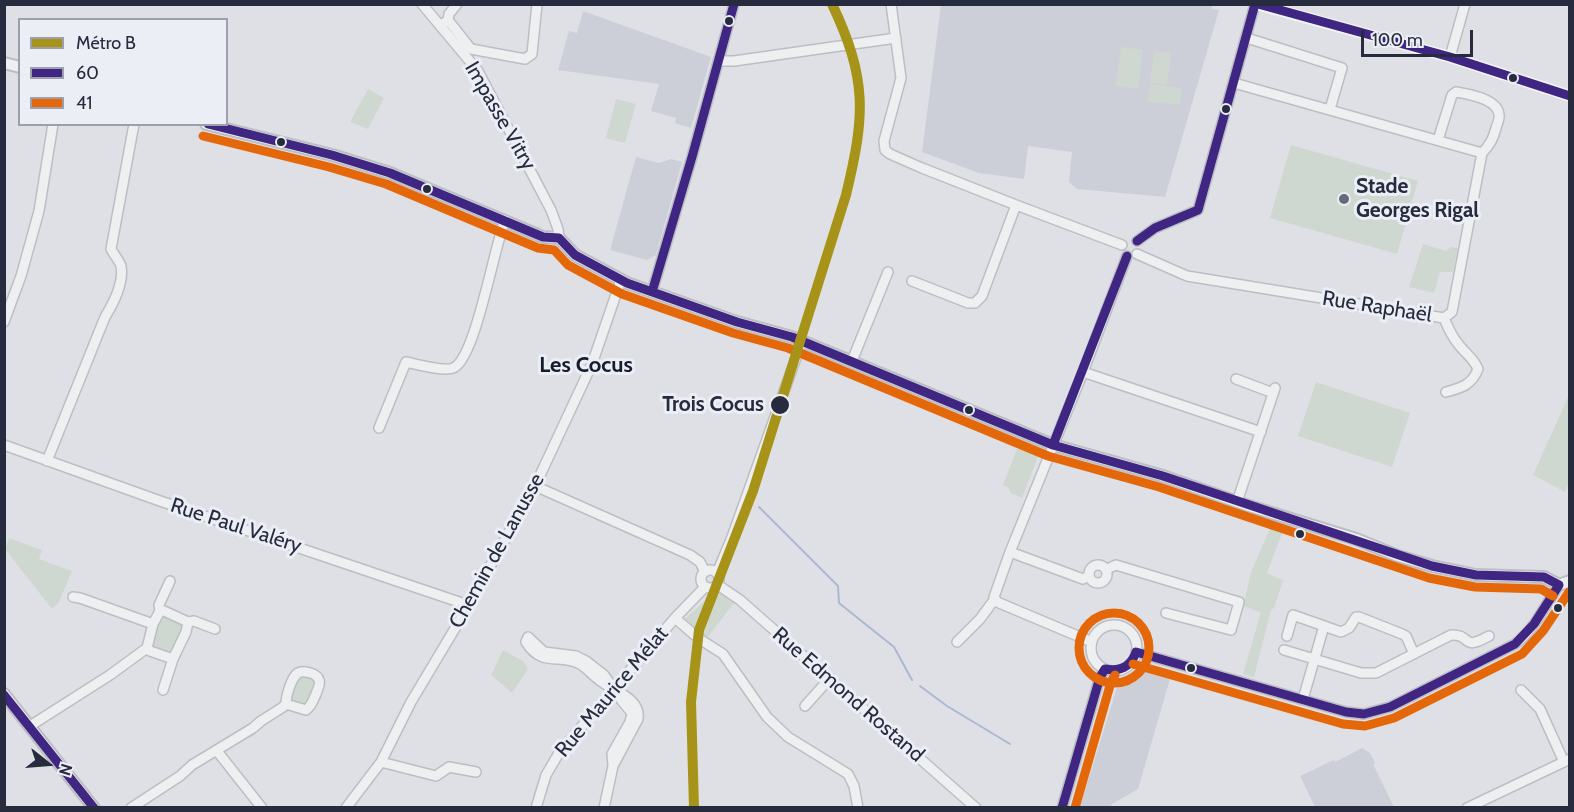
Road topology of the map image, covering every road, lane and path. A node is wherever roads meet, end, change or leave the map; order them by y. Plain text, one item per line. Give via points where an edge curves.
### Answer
1 (422, 4) edge
2 (457, 4) edge
3 (537, 4) edge
4 (734, 4) edge
5 (891, 4) edge
6 (1256, 4) edge
7 (1465, 4) edge
8 (445, 23) junction
9 (896, 38) junction
10 (1247, 38) junction
11 (1450, 57) junction
12 (718, 61) junction
13 (1234, 83) junction
14 (1569, 96) edge
15 (1330, 109) junction
16 (54, 126) edge
17 (134, 126) edge
18 (214, 126) edge
19 (1438, 140) junction
20 (1482, 153) junction
21 (1016, 205) junction
22 (506, 220) junction
23 (558, 238) junction
24 (1137, 241) junction
25 (1122, 244) junction
26 (1137, 254) junction
27 (1127, 256) junction
28 (888, 272) dead end
29 (621, 280) junction
30 (912, 281) dead end
31 (652, 291) junction
32 (1444, 318) junction
33 (4, 322) edge
34 (802, 341) junction
35 (852, 362) junction
36 (1083, 372) junction
37 (1236, 379) dead end
38 (1446, 392) dead end
39 (379, 428) dead end
40 (1261, 432) junction
41 (4, 445) edge
42 (1053, 445) junction
43 (47, 461) junction
44 (535, 486) junction
45 (1237, 502) junction
46 (1010, 552) junction
47 (1107, 569) junction
48 (705, 572) junction
49 (717, 573) junction
50 (1089, 576) junction
51 (170, 581) dead end
52 (1564, 583) edge
53 (718, 585) junction
54 (705, 587) junction
55 (73, 597) dead end
56 (994, 600) junction
57 (468, 604) junction
58 (160, 611) junction
59 (1166, 613) dead end
60 (675, 618) junction
61 (188, 622) junction
62 (153, 624) junction
63 (1324, 626) junction
64 (215, 628) dead end
65 (1287, 636) dead end
66 (1489, 636) dead end
67 (957, 642) dead end
68 (1092, 642) junction
69 (147, 648) junction
70 (1284, 650) dead end
71 (1136, 652) junction
72 (1414, 654) junction
73 (173, 659) junction
74 (1314, 660) junction
75 (588, 666) junction
76 (1105, 669) junction
77 (830, 678) junction
78 (613, 689) junction
79 (163, 690) dead end
80 (1521, 690) dead end
81 (4, 694) edge
82 (1303, 699) junction
83 (286, 704) junction
84 (805, 706) dead end
85 (30, 726) junction
86 (218, 751) junction
87 (1567, 760) edge
88 (381, 762) junction
89 (476, 772) dead end
90 (610, 777) junction
91 (94, 807) edge
92 (131, 807) edge
93 (262, 807) edge
94 (346, 807) edge
95 (536, 807) edge
96 (604, 807) edge
97 (610, 807) edge
98 (858, 807) edge
99 (976, 807) edge
100 (1062, 807) edge
101 (1467, 807) edge

1 - 8 street, Impasse Vitry
2 - 8 street
3 - 8 street via 532,54 525,59 471,49
4 - 12 street
5 - 9 street
6 - 10 street
6 - 11 main road
7 - 11 street
8 - 23 street, Impasse Vitry via 493,97 551,210
9 - 12 street
9 - 21 street via 901,78 885,150
10 - 13 street
10 - 15 street via 1342,68
11 - 14 main road
12 - 31 street
13 - 15 street
13 - 24 street via 1198,210 1155,228
15 - 19 street
16 - 33 street via 39,211
17 - 43 street via 111,249 121,269 114,303 105,316
18 - 22 street via 390,173
19 - 20 street
19 - 20 street via 1452,95 1463,93 1491,102 1500,116 1492,143
20 - 32 street, Rue Raphaël via 1452,312
21 - 25 street
21 - 30 street via 982,296 975,303
22 - 23 street via 543,237
22 - 39 street via 479,317 462,360 455,368 447,369 406,362
23 - 29 street via 575,255
24 - 25 street via 1129,238
24 - 26 street
25 - 27 street
26 - 27 street
26 - 32 street, Rue Raphaël via 1187,276
27 - 36 street
28 - 35 street
29 - 31 street
29 - 44 street, Chemin de Lanusse via 592,364
31 - 34 street
32 - 38 street via 1450,333 1478,369 1465,387
34 - 35 street
34 - 49 street
35 - 42 street
36 - 40 street
36 - 42 street
37 - 40 street via 1274,391
40 - 45 street
41 - 43 street, Rue Paul Valéry
42 - 45 street
42 - 46 street
43 - 57 street, Rue Paul Valéry
44 - 48 street via 690,555
44 - 57 street, Chemin de Lanusse
45 - 52 street via 1432,566 1476,575 1544,577
46 - 50 street via 1083,579
46 - 56 street
47 - 50 street via 1101,564 1093,566
47 - 50 street via 1102,582 1094,582
47 - 59 street via 1116,565 1239,602 1231,630
48 - 49 street
48 - 54 street via 701,579
49 - 53 street
51 - 58 street
52 - 82 street via 1525,637 1390,707 1353,713
53 - 54 street
53 - 77 street, Rue Edmond Rostand
54 - 60 street, Rue Maurice Mélat
55 - 62 street
56 - 67 street
56 - 68 street
57 - 88 street, Chemin de Lanusse
58 - 61 street
58 - 62 street
60 - 78 street, Rue Maurice Mélat
60 - 98 street via 723,654 768,717 788,737 848,774
61 - 64 street
61 - 73 street
62 - 69 street
63 - 65 street via 1293,615
63 - 72 street via 1341,632 1359,617 1406,636
63 - 74 street
66 - 72 street via 1475,644 1451,635
68 - 71 street via 1103,628 1120,626 1132,634
68 - 76 street via 1092,655
69 - 73 street
69 - 85 street
70 - 74 street
71 - 76 street via 1124,668
71 - 82 street
72 - 74 street via 1376,673 1361,673
73 - 79 street
74 - 82 street
75 - 75 street via 576,656 544,652 531,637 526,639 543,658
75 - 78 street via 604,675
76 - 100 street
77 - 84 street
77 - 99 street, Rue Edmond Rostand
78 - 90 street via 633,715 612,754
78 - 95 street, Rue Maurice Mélat via 559,753
80 - 87 street via 1540,709
81 - 85 street
83 - 83 street via 306,710 310,707 319,686 317,676 304,671 295,676
83 - 86 street
85 - 91 street
86 - 92 street
86 - 93 street
87 - 101 street
88 - 89 street via 436,776 449,767
88 - 94 street, Chemin de Lanusse
90 - 96 street
90 - 97 street

